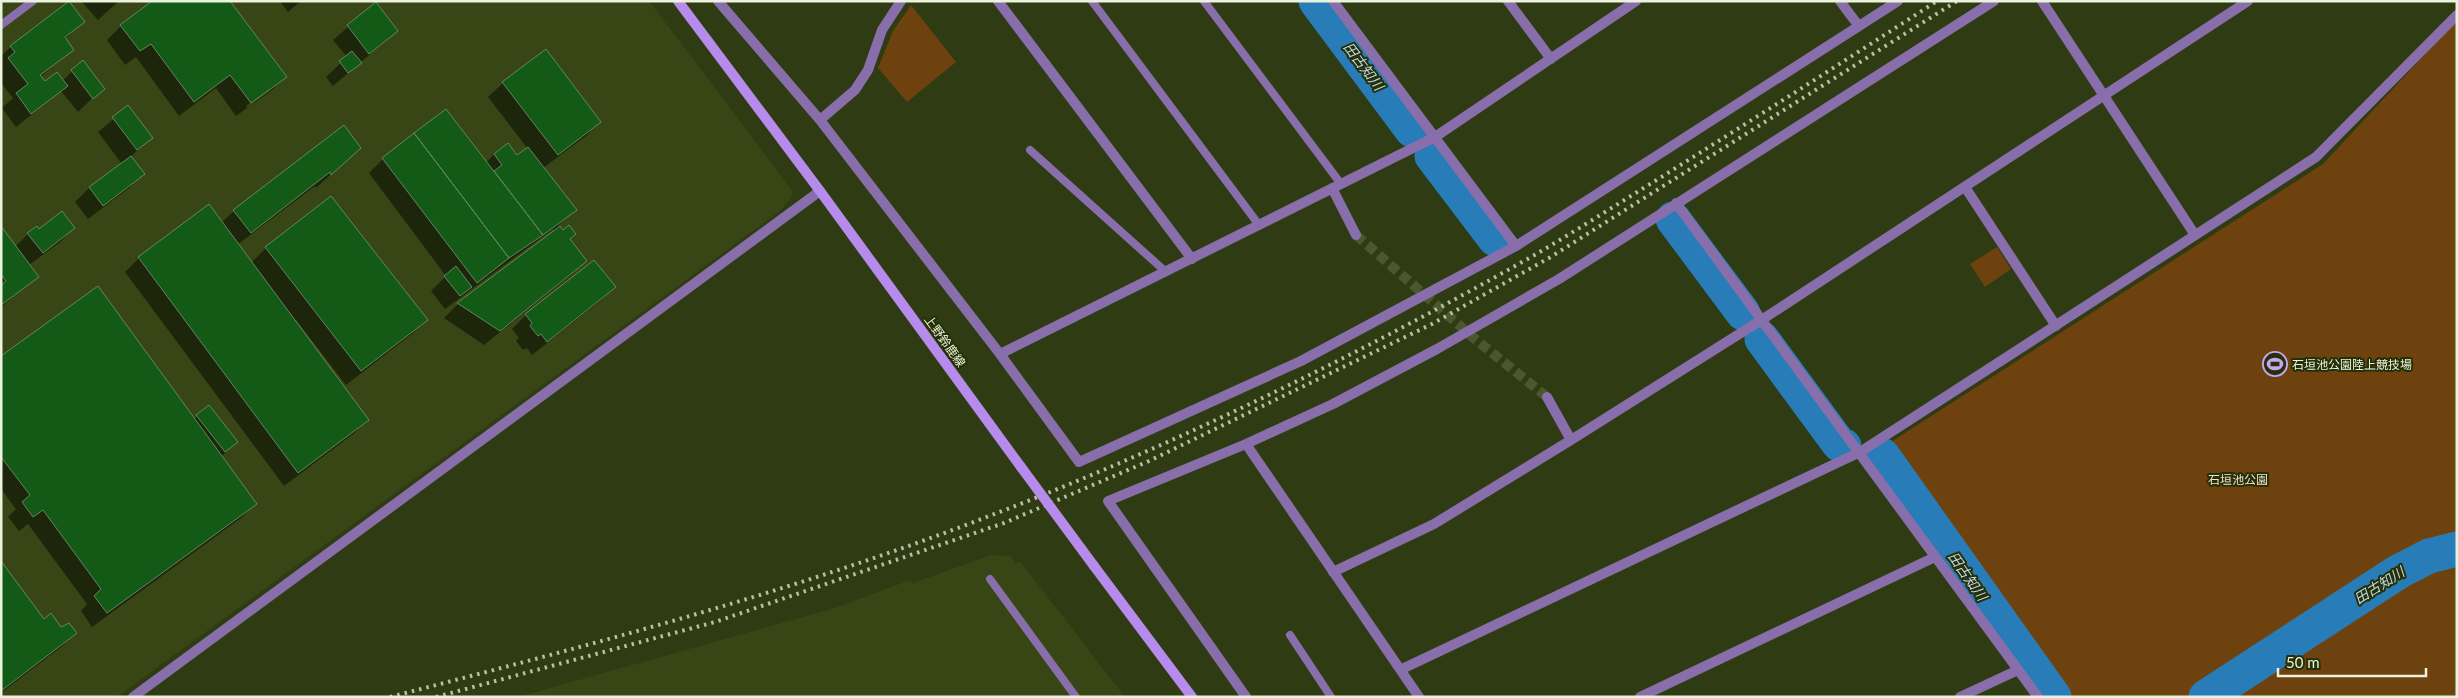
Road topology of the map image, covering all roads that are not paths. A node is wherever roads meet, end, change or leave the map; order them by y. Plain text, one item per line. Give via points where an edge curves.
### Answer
1 (33, 1) edge
2 (678, 1) edge
3 (718, 1) edge
4 (901, 1) edge
5 (998, 1) edge
6 (1092, 1) edge
7 (1204, 1) edge
8 (1333, 1) edge
9 (1508, 1) edge
10 (1636, 1) edge
11 (1840, 1) edge
12 (1898, 1) edge
13 (1994, 1) edge
14 (2042, 1) edge
15 (2248, 1) edge
16 (2457, 15) edge
17 (1, 25) edge
18 (1858, 25) junction
19 (1551, 59) junction
20 (2104, 97) junction
21 (820, 120) junction
22 (1435, 137) junction
23 (1030, 150) dead end
24 (1336, 186) junction
25 (1965, 187) junction
26 (820, 191) junction
27 (1676, 203) junction
28 (1259, 225) junction
29 (1356, 235) tunnel mouth
30 (2194, 235) junction
31 (1516, 246) junction
32 (1192, 259) junction
33 (1166, 272) junction
34 (1763, 319) junction
35 (2056, 326) junction
36 (1000, 354) junction
37 (1547, 397) tunnel mouth
38 (1571, 440) junction
39 (1246, 444) junction
40 (1860, 452) junction
41 (1935, 558) junction
42 (1333, 572) junction
43 (990, 579) dead end
44 (1290, 635) dead end
45 (1402, 669) junction
46 (2018, 670) junction
47 (133, 697) edge
48 (1076, 697) edge
49 (1192, 697) edge
50 (1246, 697) edge
51 (1331, 697) edge
52 (1419, 697) edge
53 (1640, 697) edge
54 (1960, 697) edge
55 (2038, 697) edge

1 - 17 lane
2 - 26 main road, 上野鈴鹿線
3 - 21 street
4 - 21 street via 882,30 868,70 855,90
5 - 32 street
6 - 28 lane
7 - 24 lane
8 - 22 street
9 - 19 street
10 - 19 street
11 - 18 street
12 - 18 street
13 - 27 street
14 - 20 street
15 - 20 street
16 - 30 street via 2316,157
18 - 31 street
19 - 22 street
20 - 25 street
20 - 30 street
21 - 36 street
22 - 24 street
22 - 31 street
23 - 33 lane
24 - 28 street
24 - 29 street
25 - 34 street
25 - 35 street
26 - 47 street
26 - 49 main road, 上野鈴鹿線, bridge
27 - 34 street
27 - 39 street via 1559,279 1437,349
28 - 32 street
30 - 35 street
31 - 36 street via 1301,361 1079,462
32 - 33 street
33 - 36 street
34 - 38 street
34 - 40 street
35 - 40 street
37 - 38 street
38 - 42 street via 1434,524
39 - 42 street
39 - 50 street via 1108,502
40 - 41 street
40 - 45 street
41 - 46 street
41 - 53 street
42 - 45 street
43 - 48 lane
44 - 51 lane
45 - 52 street
46 - 54 street
46 - 55 street

